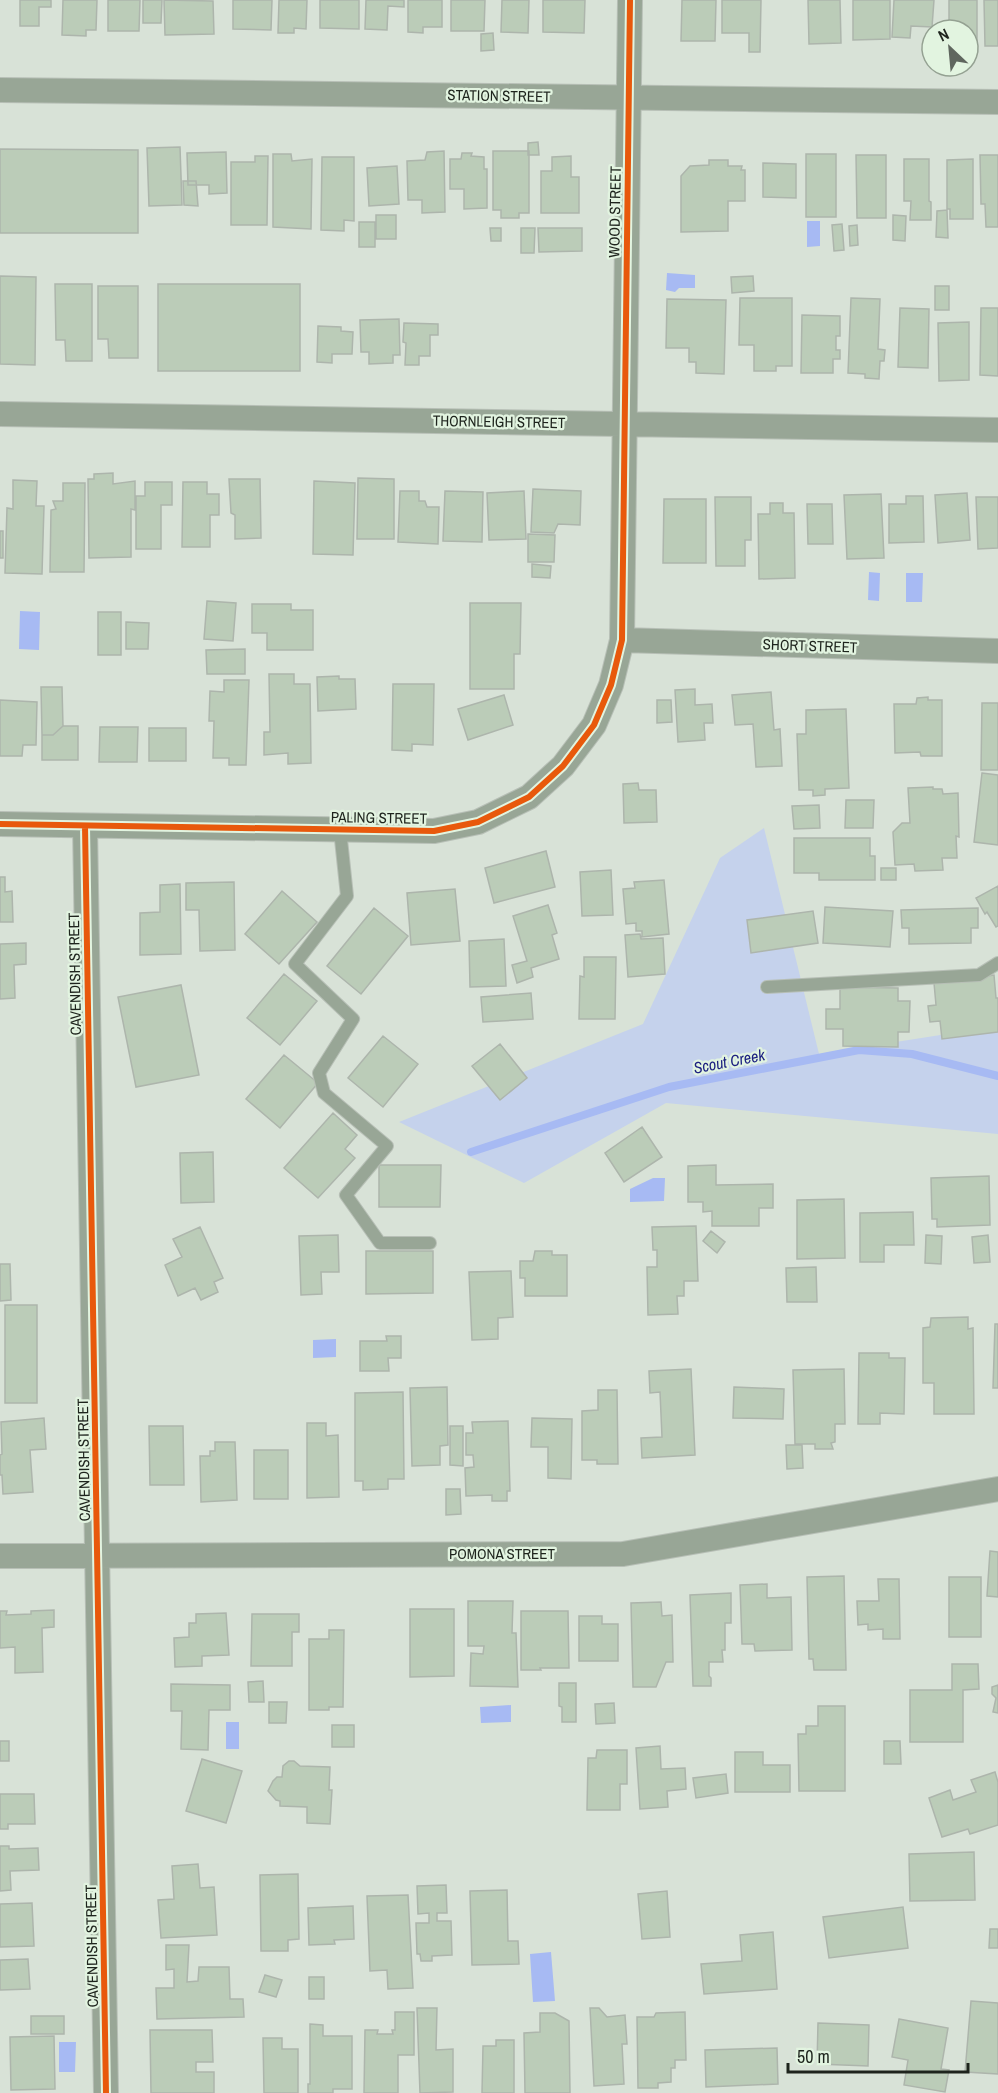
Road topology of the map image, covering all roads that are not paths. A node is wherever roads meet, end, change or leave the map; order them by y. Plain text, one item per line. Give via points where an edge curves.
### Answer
1 (630, 0) edge
2 (0, 90) edge
3 (628, 98) junction
4 (998, 102) edge
5 (0, 414) edge
6 (624, 424) junction
7 (998, 430) edge
8 (622, 640) junction
9 (998, 651) edge
10 (0, 824) edge
11 (85, 826) junction
12 (340, 830) junction
13 (998, 963) edge
14 (767, 987) dead end
15 (430, 1243) dead end
16 (998, 1489) edge
17 (98, 1555) junction
18 (0, 1556) edge
19 (106, 2093) edge

1 - 3 street, WOOD STREET
2 - 3 street, STATION STREET
3 - 4 street, STATION STREET
3 - 6 street, WOOD STREET
5 - 6 street, THORNLEIGH STREET
6 - 7 street, THORNLEIGH STREET
6 - 8 street, PALING STREET
8 - 9 street, SHORT STREET
8 - 12 street, PALING STREET via 611,685 594,725 563,766 529,797 478,822 434,831
10 - 11 street, PALING STREET
11 - 12 street, PALING STREET
11 - 17 street, CAVENDISH STREET
12 - 15 lane via 347,896 295,964 353,1019 319,1073 324,1093 387,1146 346,1195 380,1243
13 - 14 lane via 980,975
16 - 17 street, POMONA STREET via 623,1554
17 - 18 street, POMONA STREET
17 - 19 street, CAVENDISH STREET

